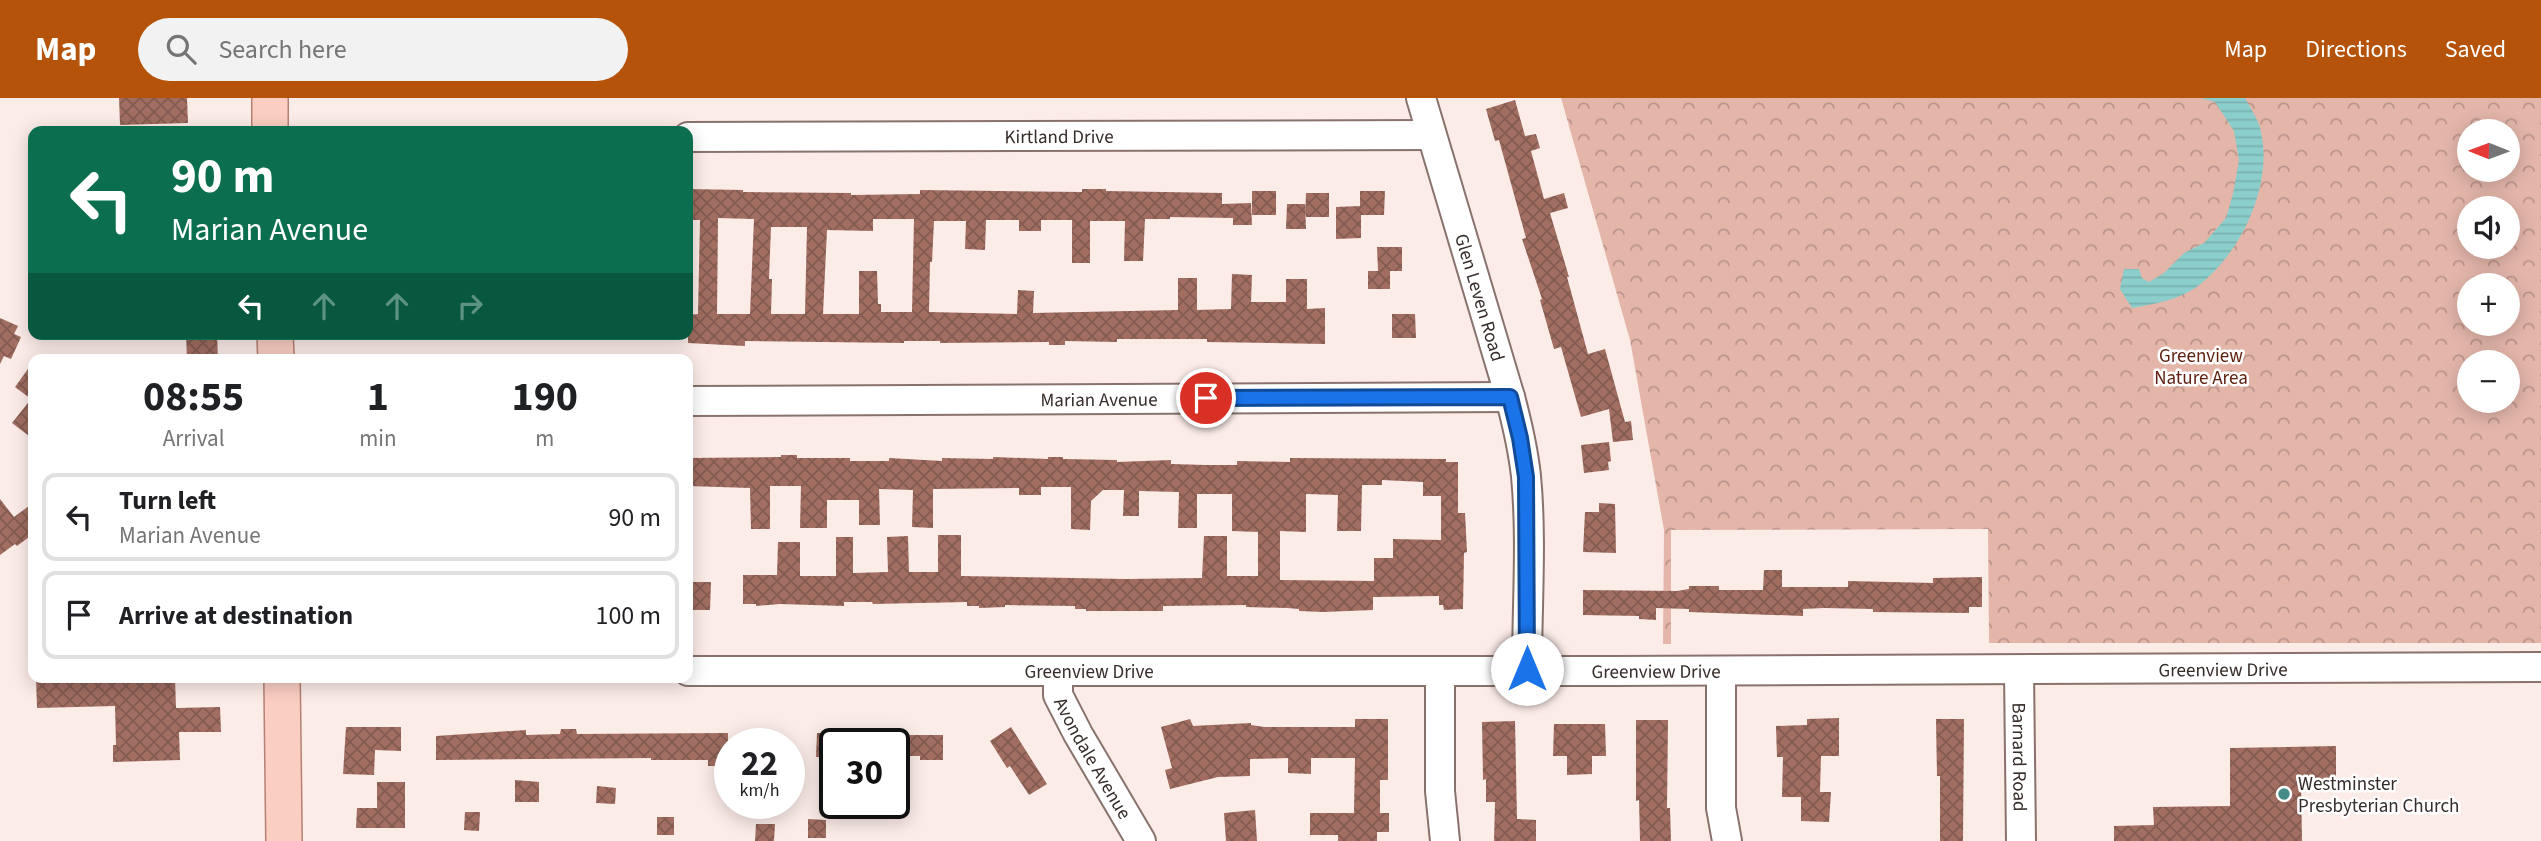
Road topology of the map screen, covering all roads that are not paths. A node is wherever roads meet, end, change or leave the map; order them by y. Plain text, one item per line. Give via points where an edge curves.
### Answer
1 (270, 98) edge
2 (1421, 98) edge
3 (270, 126) edge
4 (1430, 135) junction
5 (693, 136) edge
6 (1510, 397) junction
7 (693, 401) edge
8 (2541, 667) edge
9 (1527, 669) junction
10 (693, 671) edge
11 (1058, 671) junction
12 (1440, 671) junction
13 (1721, 671) junction
14 (2020, 671) junction
15 (282, 683) edge
16 (284, 841) edge
17 (1141, 841) edge
18 (1445, 841) edge
19 (1727, 841) edge
20 (2021, 841) edge

1 - 3 main road
2 - 4 street, Glen Leven Road
4 - 5 street, Kirtland Drive
4 - 6 street, Glen Leven Road
6 - 7 street, Marian Avenue
6 - 9 street, Glen Leven Road via 1526,477
8 - 14 street, Greenview Drive
9 - 12 street, Greenview Drive
9 - 13 street, Greenview Drive
10 - 11 street, Greenview Drive
11 - 12 street, Greenview Drive
11 - 17 street, Avondale Avenue via 1058,695
12 - 18 street via 1440,791
13 - 14 street, Greenview Drive
13 - 19 street via 1721,807
14 - 20 street, Barnard Road
15 - 16 main road

